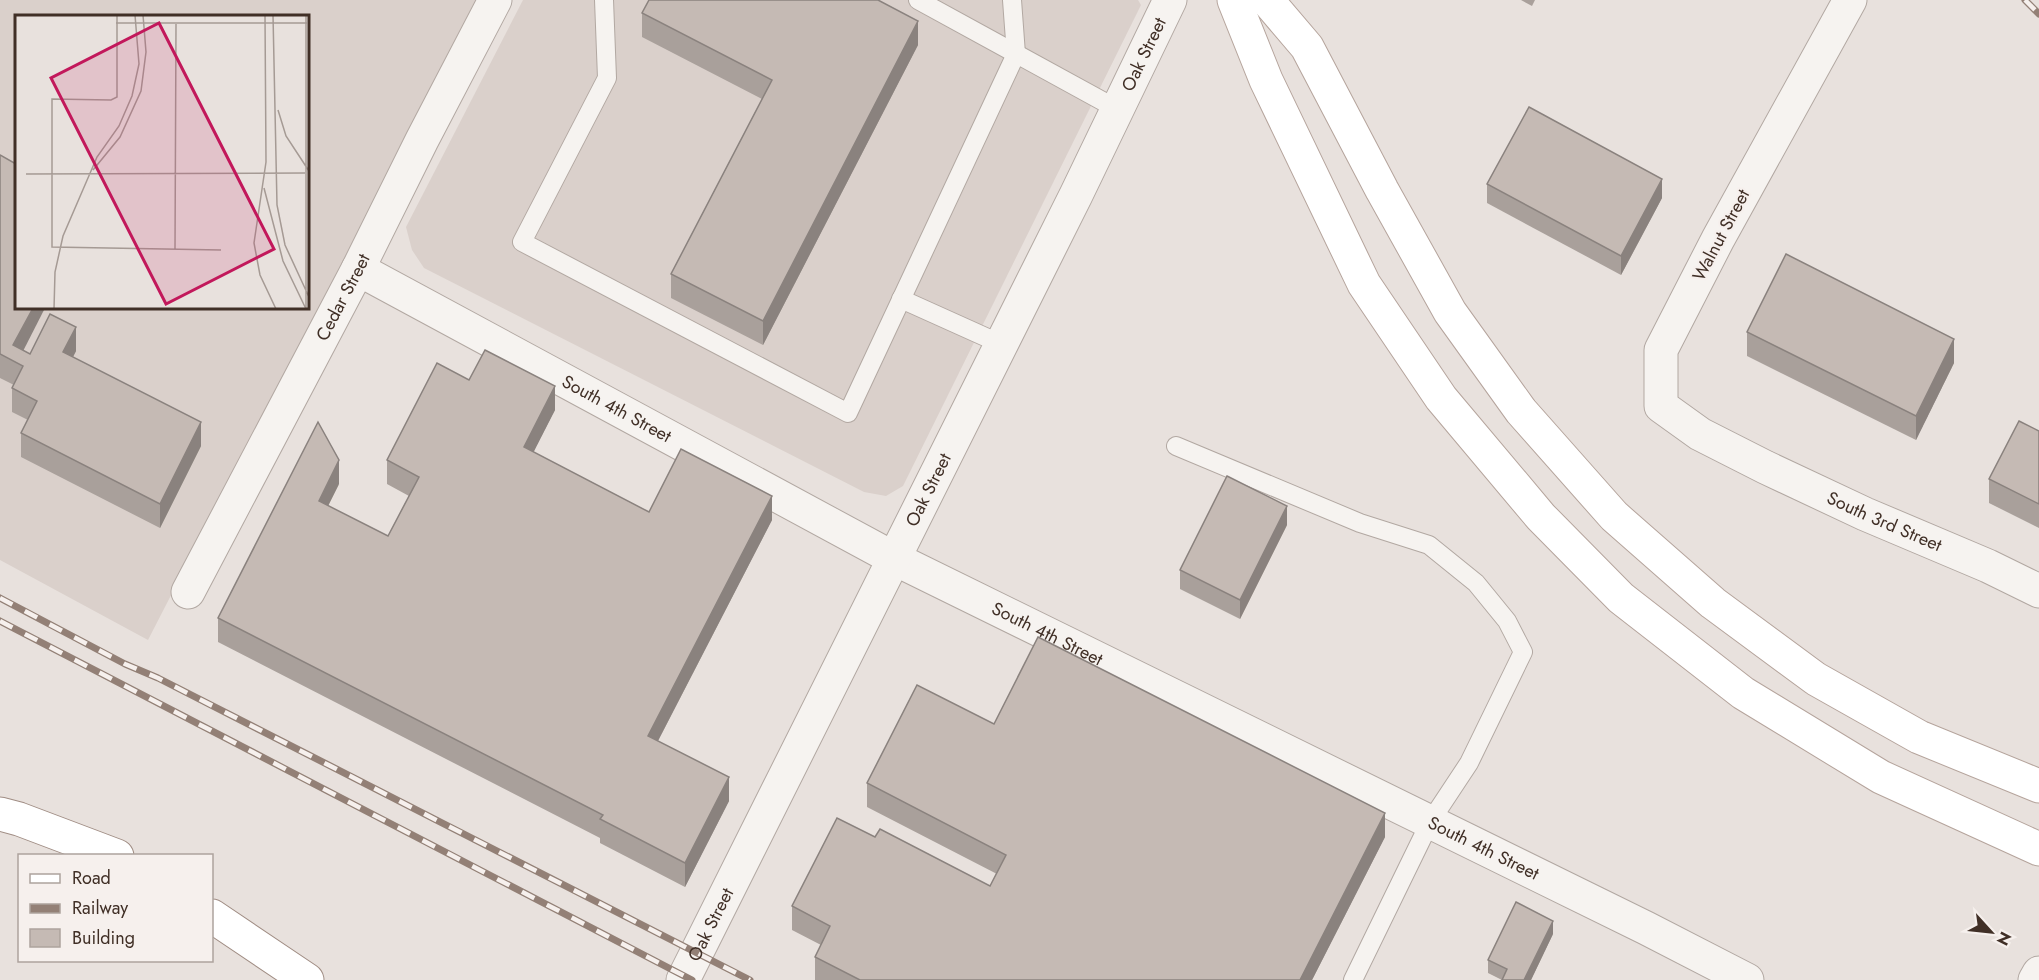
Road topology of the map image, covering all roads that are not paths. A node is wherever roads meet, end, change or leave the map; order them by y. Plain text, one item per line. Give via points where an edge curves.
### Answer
1 (495, 0) edge
2 (604, 0) edge
3 (918, 0) edge
4 (1012, 0) edge
5 (1170, 0) edge
6 (1234, 0) edge
7 (1267, 0) edge
8 (1850, 0) edge
9 (1016, 54) junction
10 (1117, 110) junction
11 (358, 269) junction
12 (901, 299) junction
13 (1001, 344) junction
14 (1176, 446) dead end
15 (1731, 450) joint
16 (893, 558) junction
17 (2039, 591) edge
18 (188, 592) dead end
19 (2039, 786) edge
20 (0, 814) edge
21 (1430, 822) junction
22 (2039, 849) edge
23 (114, 854) edge
24 (213, 917) edge
25 (2039, 973) edge
26 (307, 980) edge
27 (683, 980) edge
28 (1353, 980) edge
29 (1747, 980) edge
30 (2035, 980) edge

1 - 11 street, Cedar Street
2 - 12 lane via 608,78 522,242 848,413
3 - 9 lane
4 - 9 lane
5 - 10 street, Oak Street
6 - 22 main road via 1266,80 1364,284 1441,398 1541,517 1621,598 1743,693 1881,777
7 - 19 main road via 1307,47 1450,312 1521,411 1614,516 1713,603 1816,679 1919,737
8 - 15 street, Walnut Street via 1661,350 1661,406
9 - 10 lane
9 - 12 lane
10 - 13 street, Oak Street
11 - 16 street, South 4th Street
11 - 18 street, Cedar Street
12 - 13 lane
13 - 16 street, Oak Street
14 - 21 lane via 1360,523 1429,545 1476,583 1507,621 1523,652 1469,763
15 - 17 street, South 3rd Street
16 - 21 street, South 4th Street
16 - 27 street, Oak Street
20 - 23 main road
21 - 28 lane
21 - 29 street, South 4th Street
24 - 26 main road
25 - 30 street

